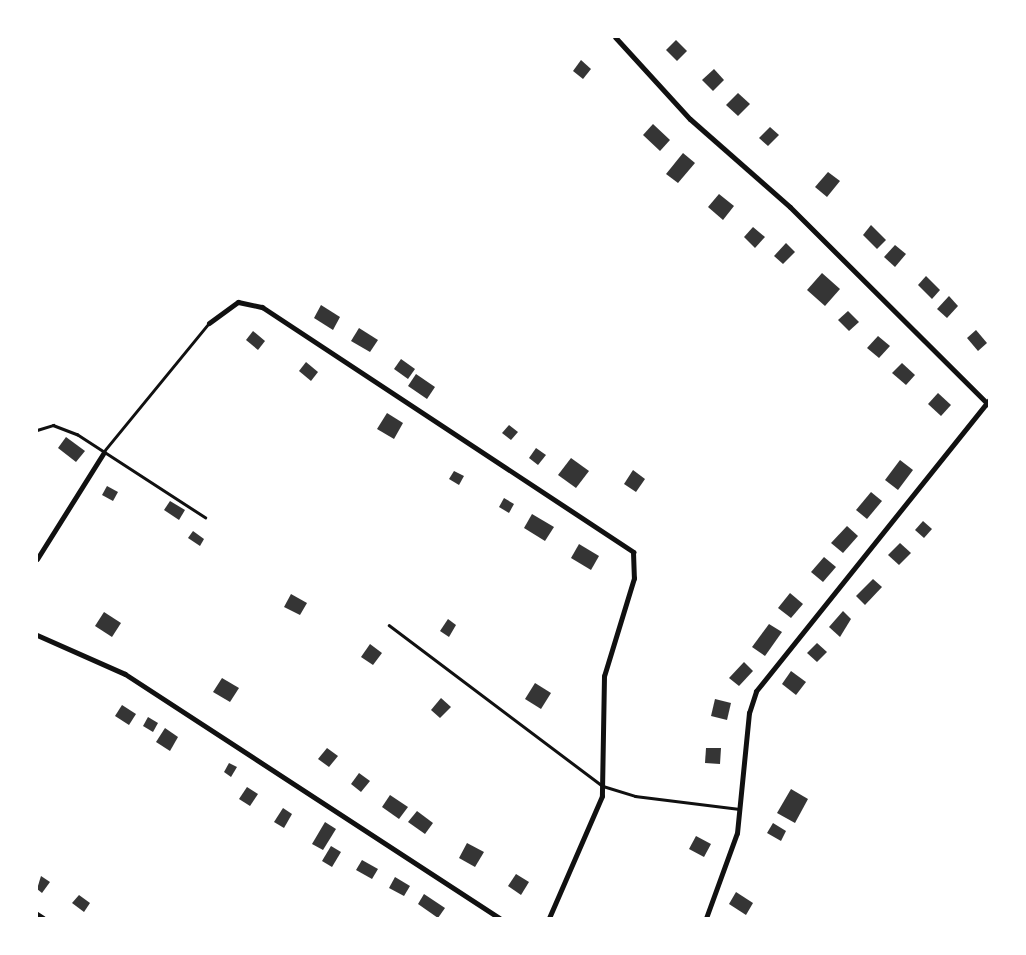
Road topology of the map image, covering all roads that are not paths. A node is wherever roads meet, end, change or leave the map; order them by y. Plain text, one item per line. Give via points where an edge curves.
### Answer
1 (615, 37) edge
2 (209, 323) joint
3 (989, 403) edge
4 (37, 430) edge
5 (104, 452) junction
6 (205, 517) dead end
7 (37, 559) edge
8 (389, 625) dead end
9 (37, 635) edge
10 (603, 786) junction
11 (742, 810) junction
12 (37, 914) edge
13 (44, 918) edge
14 (500, 918) edge
15 (549, 918) edge
16 (706, 918) edge

1 - 3 street via 690,119 790,207
2 - 5 lane
2 - 10 street via 238,302 262,307 635,556 634,578 604,676
3 - 11 street via 756,691 749,713
4 - 5 lane via 64,427
5 - 6 lane
5 - 7 street
8 - 10 lane
9 - 14 street via 136,680
10 - 11 lane via 635,796
10 - 15 street via 600,803
11 - 16 street via 732,857
12 - 13 street

